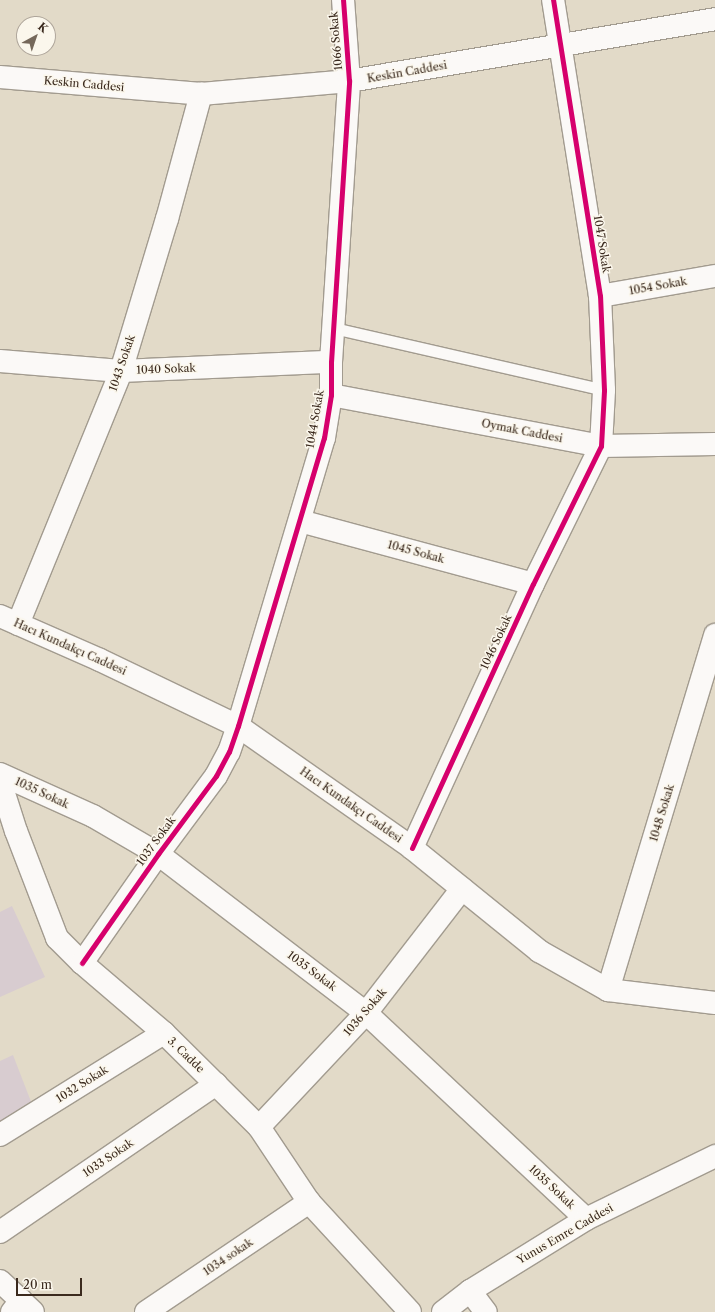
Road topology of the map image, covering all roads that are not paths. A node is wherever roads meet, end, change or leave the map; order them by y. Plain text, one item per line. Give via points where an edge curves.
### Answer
1 (343, 0) edge
2 (553, 0) edge
3 (715, 19) edge
4 (561, 46) junction
5 (0, 77) edge
6 (349, 81) junction
7 (201, 94) junction
8 (715, 276) edge
9 (600, 296) junction
10 (334, 328) junction
11 (0, 361) edge
12 (331, 362) junction
13 (121, 371) junction
14 (604, 390) junction
15 (331, 395) junction
16 (715, 444) edge
17 (601, 446) junction
18 (300, 521) junction
19 (533, 584) junction
20 (9, 620) edge
21 (715, 635) edge
22 (238, 726) junction
23 (0, 774) edge
24 (0, 781) edge
25 (8, 833) edge
26 (412, 848) junction
27 (158, 854) junction
28 (462, 889) junction
29 (82, 963) junction
30 (608, 990) junction
31 (715, 1003) edge
32 (366, 1012) junction
33 (164, 1033) junction
34 (216, 1084) junction
35 (258, 1127) junction
36 (0, 1135) edge
37 (715, 1156) edge
38 (309, 1202) junction
39 (586, 1219) junction
40 (0, 1232) edge
41 (0, 1281) edge
42 (470, 1291) junction
43 (22, 1308) edge
44 (146, 1312) edge
45 (410, 1312) edge
46 (443, 1312) edge
47 (486, 1312) edge

1 - 6 street, 1066 Sokak
2 - 4 street, 1047 Sokak
3 - 4 street, Keskin Caddesi
4 - 6 street, Keskin Caddesi
4 - 9 street, 1047 Sokak
5 - 7 street, Keskin Caddesi
6 - 7 street, Keskin Caddesi
6 - 10 street, 1044 Sokak
7 - 13 street, 1043 Sokak via 167,219
8 - 9 street, 1054 Sokak
9 - 14 street, 1047 Sokak
10 - 12 street, 1044 Sokak
10 - 14 lane
11 - 13 street, 1040 Sokak
12 - 13 street, 1040 Sokak
12 - 15 street, 1044 Sokak
13 - 20 street, 1043 Sokak
14 - 17 street, 1047 Sokak
15 - 17 street, Oymak Caddesi
15 - 18 street, 1044 Sokak via 324,438
16 - 17 street, Oymak Caddesi
17 - 19 street, 1046 Sokak
18 - 19 street, 1045 Sokak
18 - 22 street, 1044 Sokak
19 - 26 street, 1046 Sokak
20 - 22 street, Hacı Kundakçı Caddesi
21 - 30 street, 1048 Sokak
22 - 26 street, Hacı Kundakçı Caddesi
22 - 27 street, 1037 Sokak via 229,752 216,776
23 - 27 street, 1035 Sokak via 93,816
24 - 25 street, 3. Cadde
25 - 29 street, 3. Cadde via 57,938
26 - 28 street, Hacı Kundakçı Caddesi
27 - 29 street, 1037 Sokak
27 - 32 street, 1035 Sokak
28 - 30 street, Hacı Kundakçı Caddesi via 539,951
28 - 32 street, 1036 Sokak
29 - 33 street, 3. Cadde
30 - 31 street, Hacı Kundakçı Caddesi
32 - 35 street, 1036 Sokak
32 - 39 street, 1035 Sokak
33 - 34 street, 3. Cadde
33 - 36 street, 1032 Sokak
34 - 35 street, 3. Cadde
34 - 40 street, 1033 Sokak
35 - 38 street, 3. Cadde
37 - 39 street, Yunus Emre Caddesi
38 - 44 street, 1034 sokak
38 - 45 street, 3. Cadde
39 - 42 street, Yunus Emre Caddesi
41 - 43 street
42 - 46 street, Yunus Emre Caddesi
42 - 47 street

